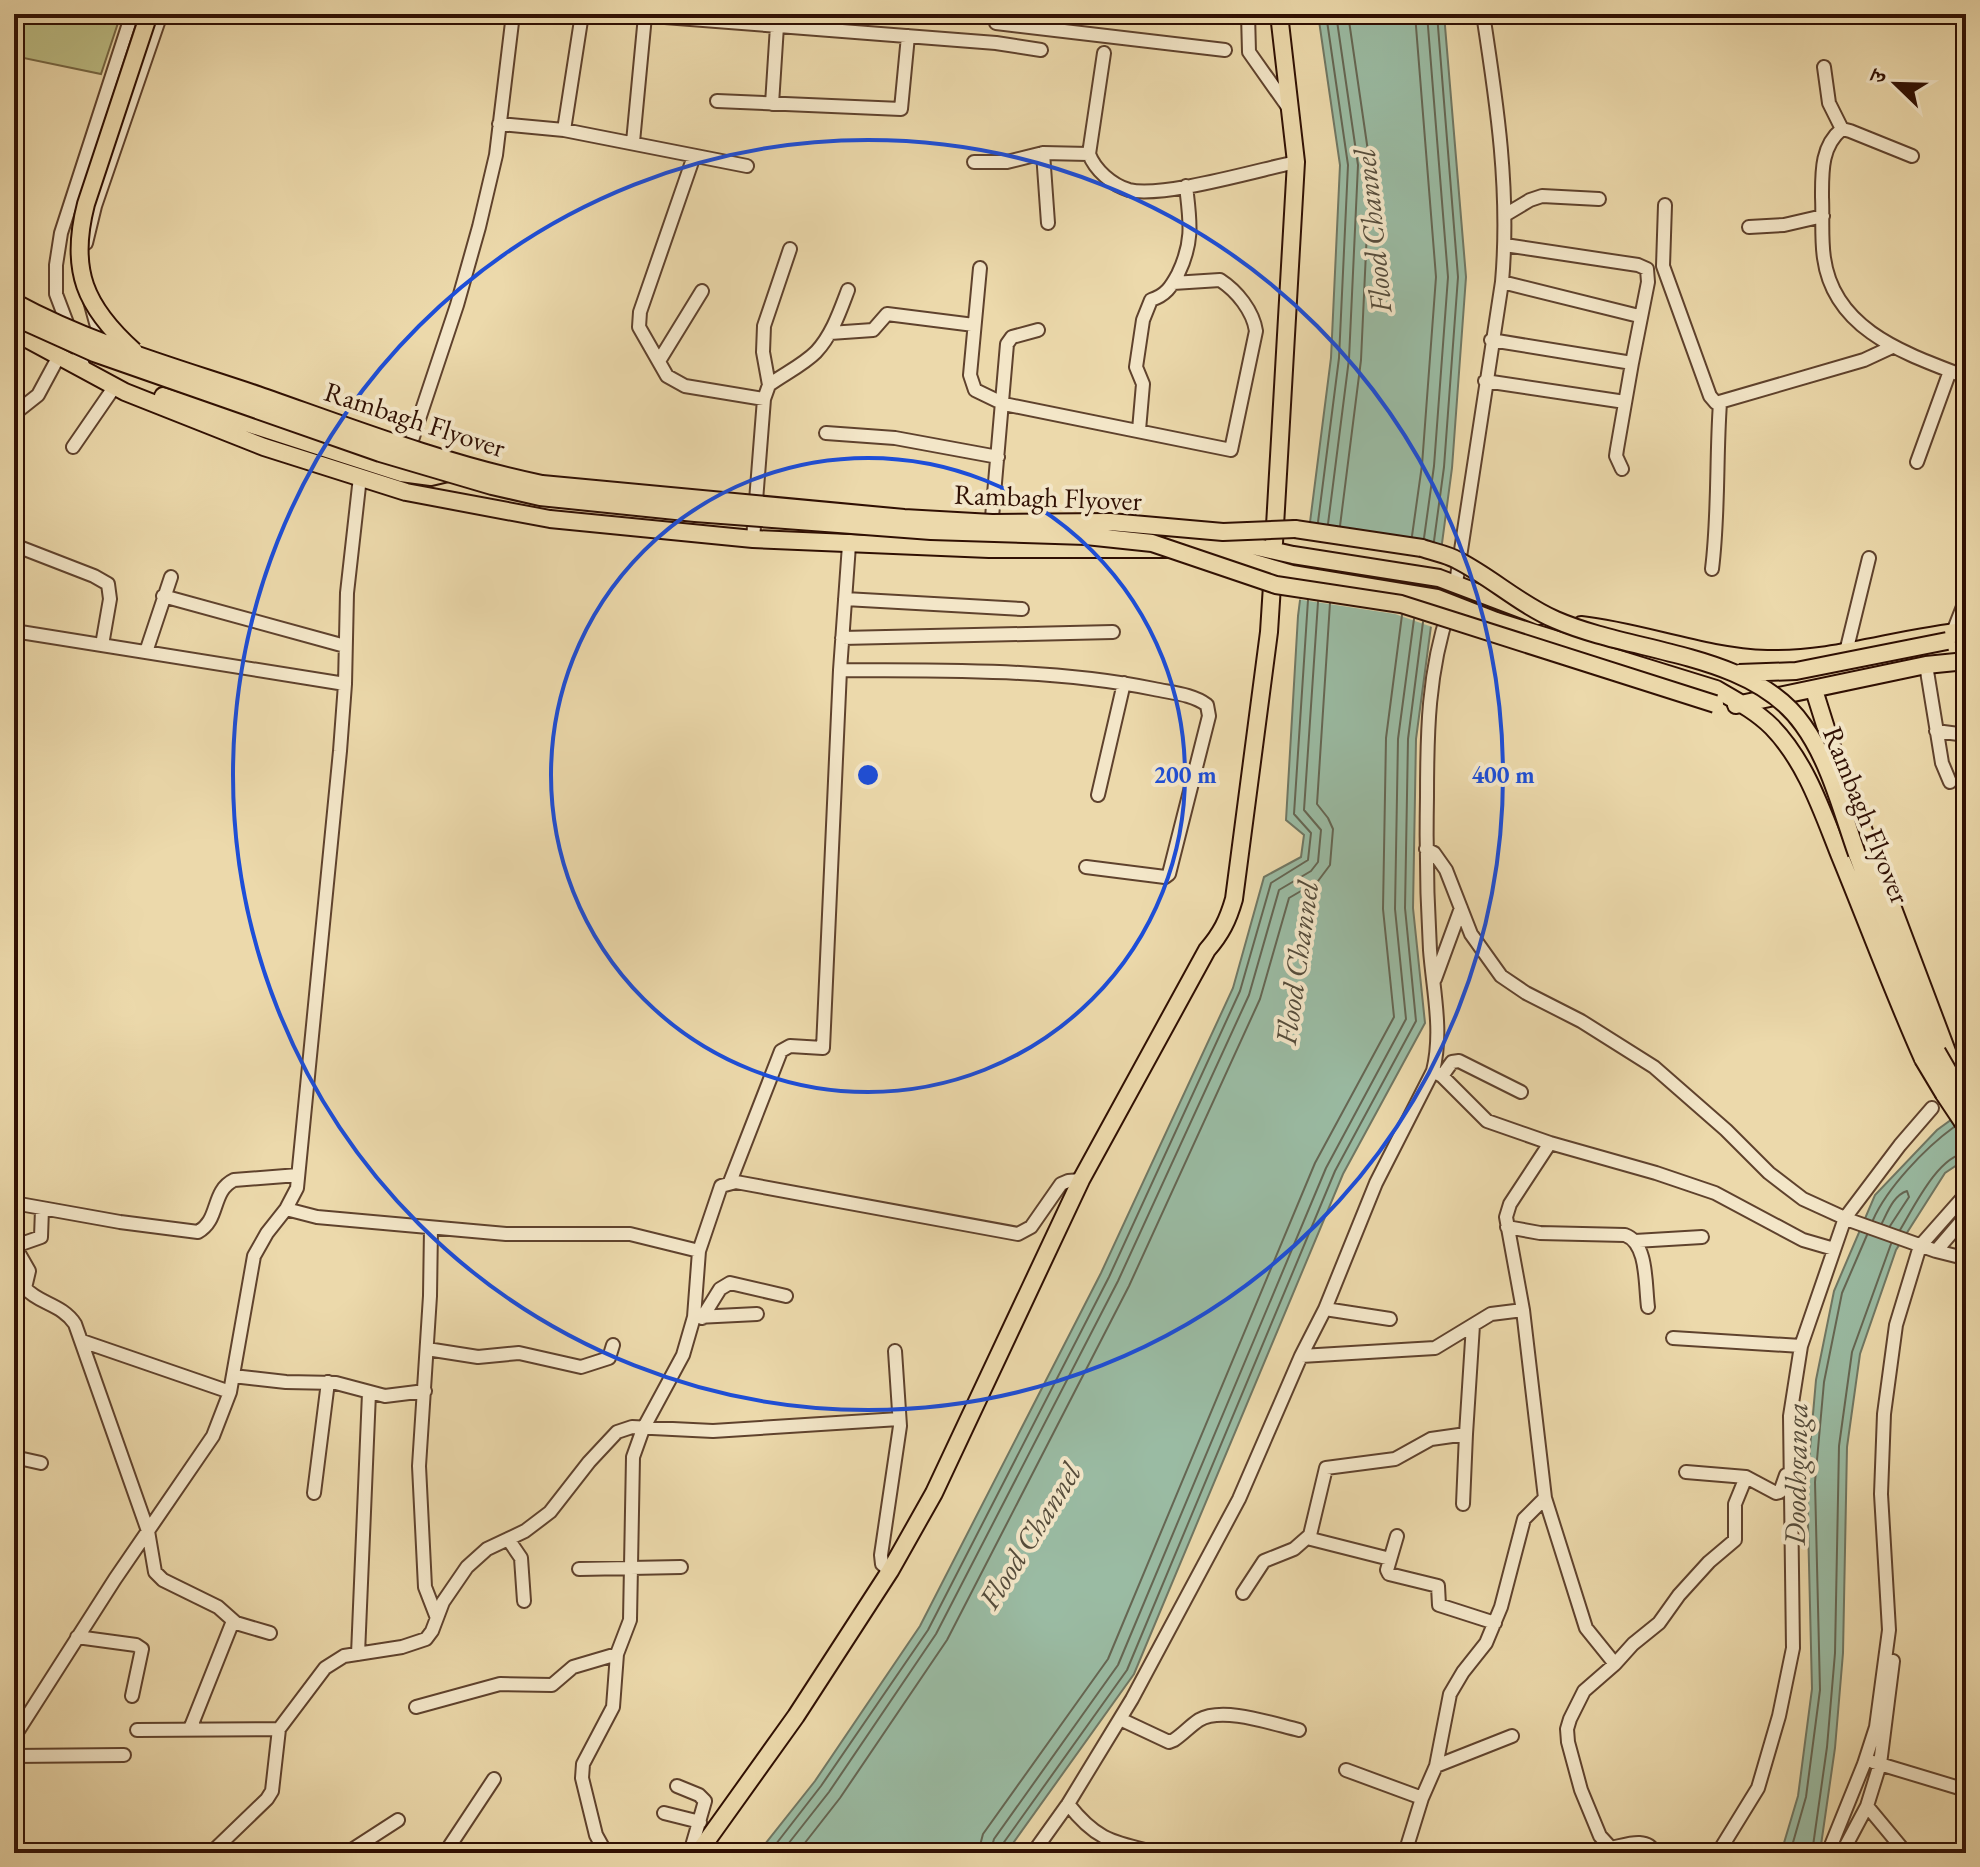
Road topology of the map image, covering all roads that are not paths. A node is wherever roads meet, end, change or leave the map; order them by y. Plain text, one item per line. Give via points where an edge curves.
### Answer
1 (132, 14) edge
2 (149, 14) edge
3 (161, 14) edge
4 (513, 14) edge
5 (582, 14) edge
6 (626, 14) edge
7 (996, 14) edge
8 (1248, 14) edge
9 (1279, 14) edge
10 (1483, 14) edge
11 (645, 16) edge
12 (777, 26) junction
13 (908, 36) junction
14 (1041, 50) dead end
15 (1225, 50) dead end
16 (1104, 53) dead end
17 (1824, 67) dead end
18 (717, 101) dead end
19 (772, 104) junction
20 (1291, 112) junction
21 (499, 124) junction
22 (1842, 129) junction
23 (564, 130) junction
24 (633, 142) junction
25 (1043, 153) junction
26 (1089, 154) junction
27 (694, 156) junction
28 (1912, 156) dead end
29 (974, 162) dead end
30 (1296, 162) junction
31 (747, 166) dead end
32 (1186, 186) junction
33 (1599, 199) dead end
34 (1665, 205) dead end
35 (1505, 215) junction
36 (1823, 216) junction
37 (1048, 223) dead end
38 (1749, 227) dead end
39 (1505, 245) junction
40 (790, 249) dead end
41 (980, 268) dead end
42 (1502, 282) junction
43 (1173, 283) junction
44 (848, 290) dead end
45 (702, 291) dead end
46 (14, 305) edge
47 (1639, 316) junction
48 (14, 317) edge
49 (974, 325) junction
50 (1038, 330) dead end
51 (14, 332) edge
52 (830, 333) junction
53 (72, 336) junction
54 (1491, 340) junction
55 (1892, 347) junction
56 (104, 351) junction
57 (59, 356) junction
58 (140, 356) junction
59 (659, 361) junction
60 (1632, 363) junction
61 (84, 368) junction
62 (1950, 371) junction
63 (1966, 377) edge
64 (1485, 381) junction
65 (769, 385) junction
66 (115, 386) junction
67 (134, 395) junction
68 (764, 399) junction
69 (1625, 402) junction
70 (1720, 403) junction
71 (1004, 404) junction
72 (14, 414) edge
73 (1139, 430) junction
74 (826, 433) dead end
75 (73, 447) dead end
76 (409, 449) junction
77 (998, 457) junction
78 (1917, 462) dead end
79 (1622, 469) dead end
80 (448, 473) junction
81 (360, 477) junction
82 (755, 513) junction
83 (991, 528) junction
84 (753, 539) junction
85 (14, 545) edge
86 (849, 545) junction
87 (989, 549) junction
88 (1273, 550) junction
89 (1869, 558) dead end
90 (1273, 569) junction
91 (1712, 569) dead end
92 (171, 577) dead end
93 (1448, 581) junction
94 (163, 596) junction
95 (845, 599) junction
96 (1966, 599) edge
97 (1444, 600) junction
98 (1022, 609) dead end
99 (14, 631) edge
100 (1113, 632) dead end
101 (1958, 636) edge
102 (842, 638) junction
103 (102, 645) junction
104 (345, 646) junction
105 (1867, 648) junction
106 (146, 652) junction
107 (1846, 652) junction
108 (1966, 661) edge
109 (1926, 665) junction
110 (840, 670) junction
111 (1737, 673) junction
112 (1876, 677) junction
113 (1124, 683) junction
114 (345, 684) junction
115 (1811, 690) junction
116 (1743, 704) junction
117 (1936, 731) junction
118 (1966, 735) edge
119 (1950, 782) dead end
120 (1098, 795) dead end
121 (1426, 849) junction
122 (1086, 867) dead end
123 (1461, 908) junction
124 (1900, 968) junction
125 (1433, 982) junction
126 (1930, 1056) junction
127 (1961, 1073) edge
128 (1438, 1074) junction
129 (1521, 1092) dead end
130 (1966, 1100) edge
131 (1932, 1108) dead end
132 (1966, 1127) edge
133 (1550, 1143) junction
134 (298, 1175) junction
135 (1081, 1180) junction
136 (730, 1182) junction
137 (1966, 1194) edge
138 (14, 1203) edge
139 (42, 1209) junction
140 (286, 1209) junction
141 (1966, 1216) edge
142 (1847, 1219) junction
143 (1507, 1227) junction
144 (431, 1228) junction
145 (1702, 1237) dead end
146 (1635, 1241) junction
147 (1914, 1244) junction
148 (1834, 1249) junction
149 (699, 1251) junction
150 (1936, 1251) junction
151 (1966, 1254) edge
152 (786, 1296) dead end
153 (1648, 1307) dead end
154 (1325, 1309) junction
155 (1523, 1310) junction
156 (757, 1314) dead end
157 (698, 1318) junction
158 (1390, 1319) dead end
159 (1473, 1325) junction
160 (1673, 1338) dead end
161 (82, 1341) junction
162 (613, 1345) dead end
163 (1801, 1346) junction
164 (427, 1349) junction
165 (895, 1351) dead end
166 (1301, 1356) junction
167 (233, 1376) junction
168 (328, 1382) junction
169 (425, 1391) junction
170 (230, 1392) junction
171 (369, 1393) junction
172 (899, 1419) junction
173 (643, 1429) junction
174 (1466, 1434) junction
175 (1791, 1452) junction
176 (14, 1457) edge
177 (41, 1463) dead end
178 (1686, 1472) dead end
179 (1746, 1477) junction
180 (314, 1493) dead end
181 (1545, 1498) junction
182 (1463, 1504) dead end
183 (148, 1531) junction
184 (1397, 1536) dead end
185 (1307, 1538) junction
186 (508, 1539) junction
187 (1390, 1559) junction
188 (681, 1567) dead end
189 (579, 1569) dead end
190 (632, 1569) junction
191 (890, 1571) junction
192 (1243, 1593) dead end
193 (524, 1601) dead end
194 (437, 1618) junction
195 (233, 1621) junction
196 (1495, 1623) junction
197 (1889, 1630) junction
198 (270, 1633) dead end
199 (77, 1637) junction
200 (358, 1654) junction
201 (617, 1654) junction
202 (1615, 1664) junction
203 (132, 1696) dead end
204 (416, 1707) dead end
205 (1120, 1719) junction
206 (190, 1729) junction
207 (279, 1729) junction
208 (16, 1730) edge
209 (137, 1730) dead end
210 (1299, 1730) dead end
211 (1512, 1736) dead end
212 (124, 1755) dead end
213 (14, 1756) edge
214 (1865, 1761) junction
215 (1880, 1764) junction
216 (1436, 1766) junction
217 (1346, 1770) dead end
218 (494, 1779) dead end
219 (677, 1786) dead end
220 (1966, 1790) edge
221 (1422, 1798) junction
222 (1068, 1804) junction
223 (1867, 1806) junction
224 (664, 1813) dead end
225 (398, 1820) dead end
226 (700, 1822) junction
227 (1834, 1852) edge
228 (211, 1853) edge
229 (347, 1853) edge
230 (445, 1853) edge
231 (606, 1853) edge
232 (690, 1853) edge
233 (698, 1853) edge
234 (1033, 1853) edge
235 (1157, 1853) edge
236 (1405, 1853) edge
237 (1655, 1853) edge
238 (1718, 1853) edge
239 (1906, 1853) edge

1 - 53 street via 61,233 56,294
2 - 58 main road, bridge via 86,204 78,248 79,268 100,317
3 - 56 street via 86,243 93,322
4 - 21 street
5 - 23 street
6 - 11 street
7 - 15 street via 996,23
8 - 20 street via 1249,52
9 - 20 main road
10 - 35 street via 1499,120
11 - 12 street
11 - 24 street
12 - 13 street
12 - 19 street
13 - 14 street
13 - 19 street via 901,109
16 - 26 street
17 - 22 street via 1829,103
18 - 19 street
20 - 30 main road
21 - 23 street
21 - 76 street via 464,279
22 - 28 street
22 - 36 street via 1823,161
23 - 24 street
24 - 27 street
25 - 26 street
25 - 29 street via 1007,162
25 - 37 street
26 - 32 street via 1098,171 1130,190
27 - 31 street
27 - 59 street via 638,320
30 - 32 street
30 - 88 main road
32 - 43 street via 1190,243
33 - 35 street via 1542,196
34 - 70 street via 1663,266 1710,396
35 - 39 street
36 - 38 street
36 - 55 street via 1824,258 1834,289 1861,327
39 - 42 street
39 - 47 street via 1643,266 1648,282
40 - 65 street via 764,326
41 - 49 street
42 - 47 street
42 - 54 street
43 - 73 street via 1166,294 1151,300 1143,320 1136,367 1143,384
43 - 73 street via 1220,280 1255,320 1231,450
44 - 52 street
45 - 59 street
46 - 53 main road
46 - 58 main road, Rambagh Flyover, bridge
47 - 60 street
48 - 80 main road, Rambagh Flyover, bridge via 94,353
49 - 52 street via 887,314 873,330
49 - 71 street via 971,384
50 - 71 street via 1009,340
51 - 57 main road
52 - 65 street via 814,354
53 - 56 main road
53 - 61 street
54 - 60 street
54 - 64 street
55 - 62 street
55 - 70 street
56 - 82 main road via 382,447 535,488
57 - 61 main road
57 - 72 street via 38,395
58 - 76 main road, Rambagh Flyover, bridge
59 - 68 street via 678,384
60 - 69 street
61 - 66 main road
62 - 63 street
62 - 78 street
64 - 69 street
64 - 93 street
65 - 68 street
66 - 67 main road
66 - 75 street
67 - 80 main road via 143,389 401,473
67 - 81 main road via 264,447
68 - 82 street
69 - 79 street via 1616,456
70 - 91 street
71 - 73 street
71 - 77 street
74 - 77 street via 895,438
76 - 111 main road, Rambagh Flyover, bridge via 493,474 594,490 992,523 1110,522 1223,532 1295,529 1422,548 1454,558 1555,620
77 - 83 street
80 - 116 main road, Rambagh Flyover, bridge via 540,497 634,508 1152,543 1276,585 1401,604 1715,704
81 - 84 main road via 406,492 550,519
81 - 104 street
82 - 83 main road
82 - 84 street
83 - 87 street
83 - 88 main road via 1080,530
84 - 86 main road
85 - 103 street via 108,584
86 - 87 main road
86 - 95 street
87 - 90 main road via 1180,549 1220,553
88 - 90 main road
88 - 93 main road
89 - 107 street
90 - 97 main road
90 - 135 main road via 1229,916
92 - 94 street
93 - 107 main road via 1532,614 1728,654 1767,659
94 - 104 street
94 - 106 street
95 - 98 street
95 - 102 street
96 - 101 street
97 - 116 main road via 1716,689
97 - 121 street via 1429,699
99 - 103 street
100 - 102 street
101 - 105 main road
101 - 111 main road, bridge via 1796,671
102 - 110 street
103 - 106 street
104 - 114 street
105 - 107 main road
105 - 112 main road
106 - 114 street
108 - 109 main road, Rambagh Flyover
109 - 112 main road, Rambagh Flyover
109 - 117 street
110 - 113 street via 1024,673
110 - 136 street via 823,1048 790,1046 781,1051
111 - 124 main road, Rambagh Flyover, bridge via 1779,698 1811,737
112 - 115 main road, Rambagh Flyover
113 - 120 street
113 - 122 street via 1200,700 1209,716 1169,874
114 - 134 street
115 - 116 main road, Rambagh Flyover
115 - 124 main road via 1812,713 1905,949
115 - 127 main road
116 - 126 main road via 1770,725 1799,762 1895,998
117 - 118 street
117 - 119 street
121 - 123 street via 1446,870
121 - 125 street
123 - 125 street
123 - 142 street via 1471,934 1501,976 1654,1067 1769,1173 1803,1199
124 - 126 main road, Rambagh Flyover
125 - 128 street
126 - 130 main road, bridge
126 - 132 main road, bridge via 1944,1094
128 - 129 street via 1459,1061
128 - 133 street via 1481,1117
128 - 154 street via 1376,1183
131 - 142 street
133 - 143 street via 1510,1204
133 - 148 street via 1715,1193 1803,1240
134 - 139 street via 234,1180 220,1191 213,1217 198,1232
134 - 140 street
135 - 136 street via 1061,1184 1031,1227 1018,1234
135 - 191 main road via 934,1493
136 - 149 street via 717,1193
137 - 147 street
138 - 139 street
139 - 161 street via 41,1237 17,1250 28,1267 25,1288 69,1316
140 - 144 street
140 - 167 street via 254,1256
141 - 150 street
142 - 147 street
142 - 148 street
143 - 146 street via 1625,1235
143 - 155 street
144 - 149 street via 613,1232
144 - 164 street
145 - 146 street
146 - 153 street
147 - 150 street
147 - 197 street via 1884,1414 1881,1494
148 - 163 street
149 - 157 street
150 - 151 street
152 - 157 street via 730,1283
154 - 158 street
154 - 166 street
155 - 159 street via 1491,1314
155 - 181 street
156 - 157 street
157 - 173 street
159 - 166 street via 1435,1348
159 - 174 street
160 - 163 street
161 - 170 street
161 - 183 street
162 - 164 street via 609,1358 581,1367 519,1353 478,1357
163 - 175 street via 1790,1416
164 - 169 street
165 - 172 street
166 - 205 street via 1239,1499
167 - 168 street
167 - 170 street
168 - 171 street
168 - 180 street
169 - 171 street
169 - 194 street via 419,1466 425,1587
170 - 183 street via 213,1436
171 - 200 street
172 - 173 street via 713,1431
172 - 191 street via 881,1555
173 - 186 street via 617,1432 550,1512
173 - 190 street via 633,1457
174 - 182 street
174 - 185 street via 1431,1439 1395,1459 1326,1468
175 - 179 street via 1780,1492 1772,1493
175 - 238 street via 1793,1648 1758,1788
176 - 177 street
178 - 179 street
179 - 202 street via 1735,1504 1735,1540
181 - 196 street via 1524,1519
181 - 202 street via 1586,1628
183 - 195 street via 158,1577 218,1607
183 - 199 street
184 - 187 street
185 - 187 street
185 - 192 street via 1264,1561
186 - 193 street via 521,1558
186 - 194 street via 467,1567
187 - 196 street via 1389,1574 1438,1586 1439,1605
188 - 190 street
189 - 190 street
190 - 201 street via 630,1620
191 - 233 main road
194 - 200 street via 426,1639 416,1644
195 - 198 street
195 - 206 street
196 - 216 street via 1450,1694
197 - 214 street via 1876,1727
197 - 215 street via 1891,1689
199 - 203 street via 142,1649
199 - 208 street
200 - 207 street via 325,1668
201 - 204 street via 573,1667 552,1685 500,1684
201 - 231 street via 613,1707 583,1764 582,1778 596,1835
202 - 237 street via 1584,1691 1567,1729 1568,1742 1600,1836 1611,1848 1646,1843
205 - 210 street via 1169,1742 1200,1719 1216,1715
205 - 222 street
206 - 207 street
206 - 209 street
207 - 228 street via 272,1791
211 - 216 street
212 - 213 street
214 - 215 street
214 - 227 street
215 - 220 street
215 - 223 street
216 - 221 street
217 - 221 street
218 - 230 street
219 - 226 street via 703,1798
221 - 236 street
222 - 234 street
222 - 235 street via 1099,1836
223 - 227 street
223 - 239 street
224 - 226 street
225 - 229 street
226 - 232 street

